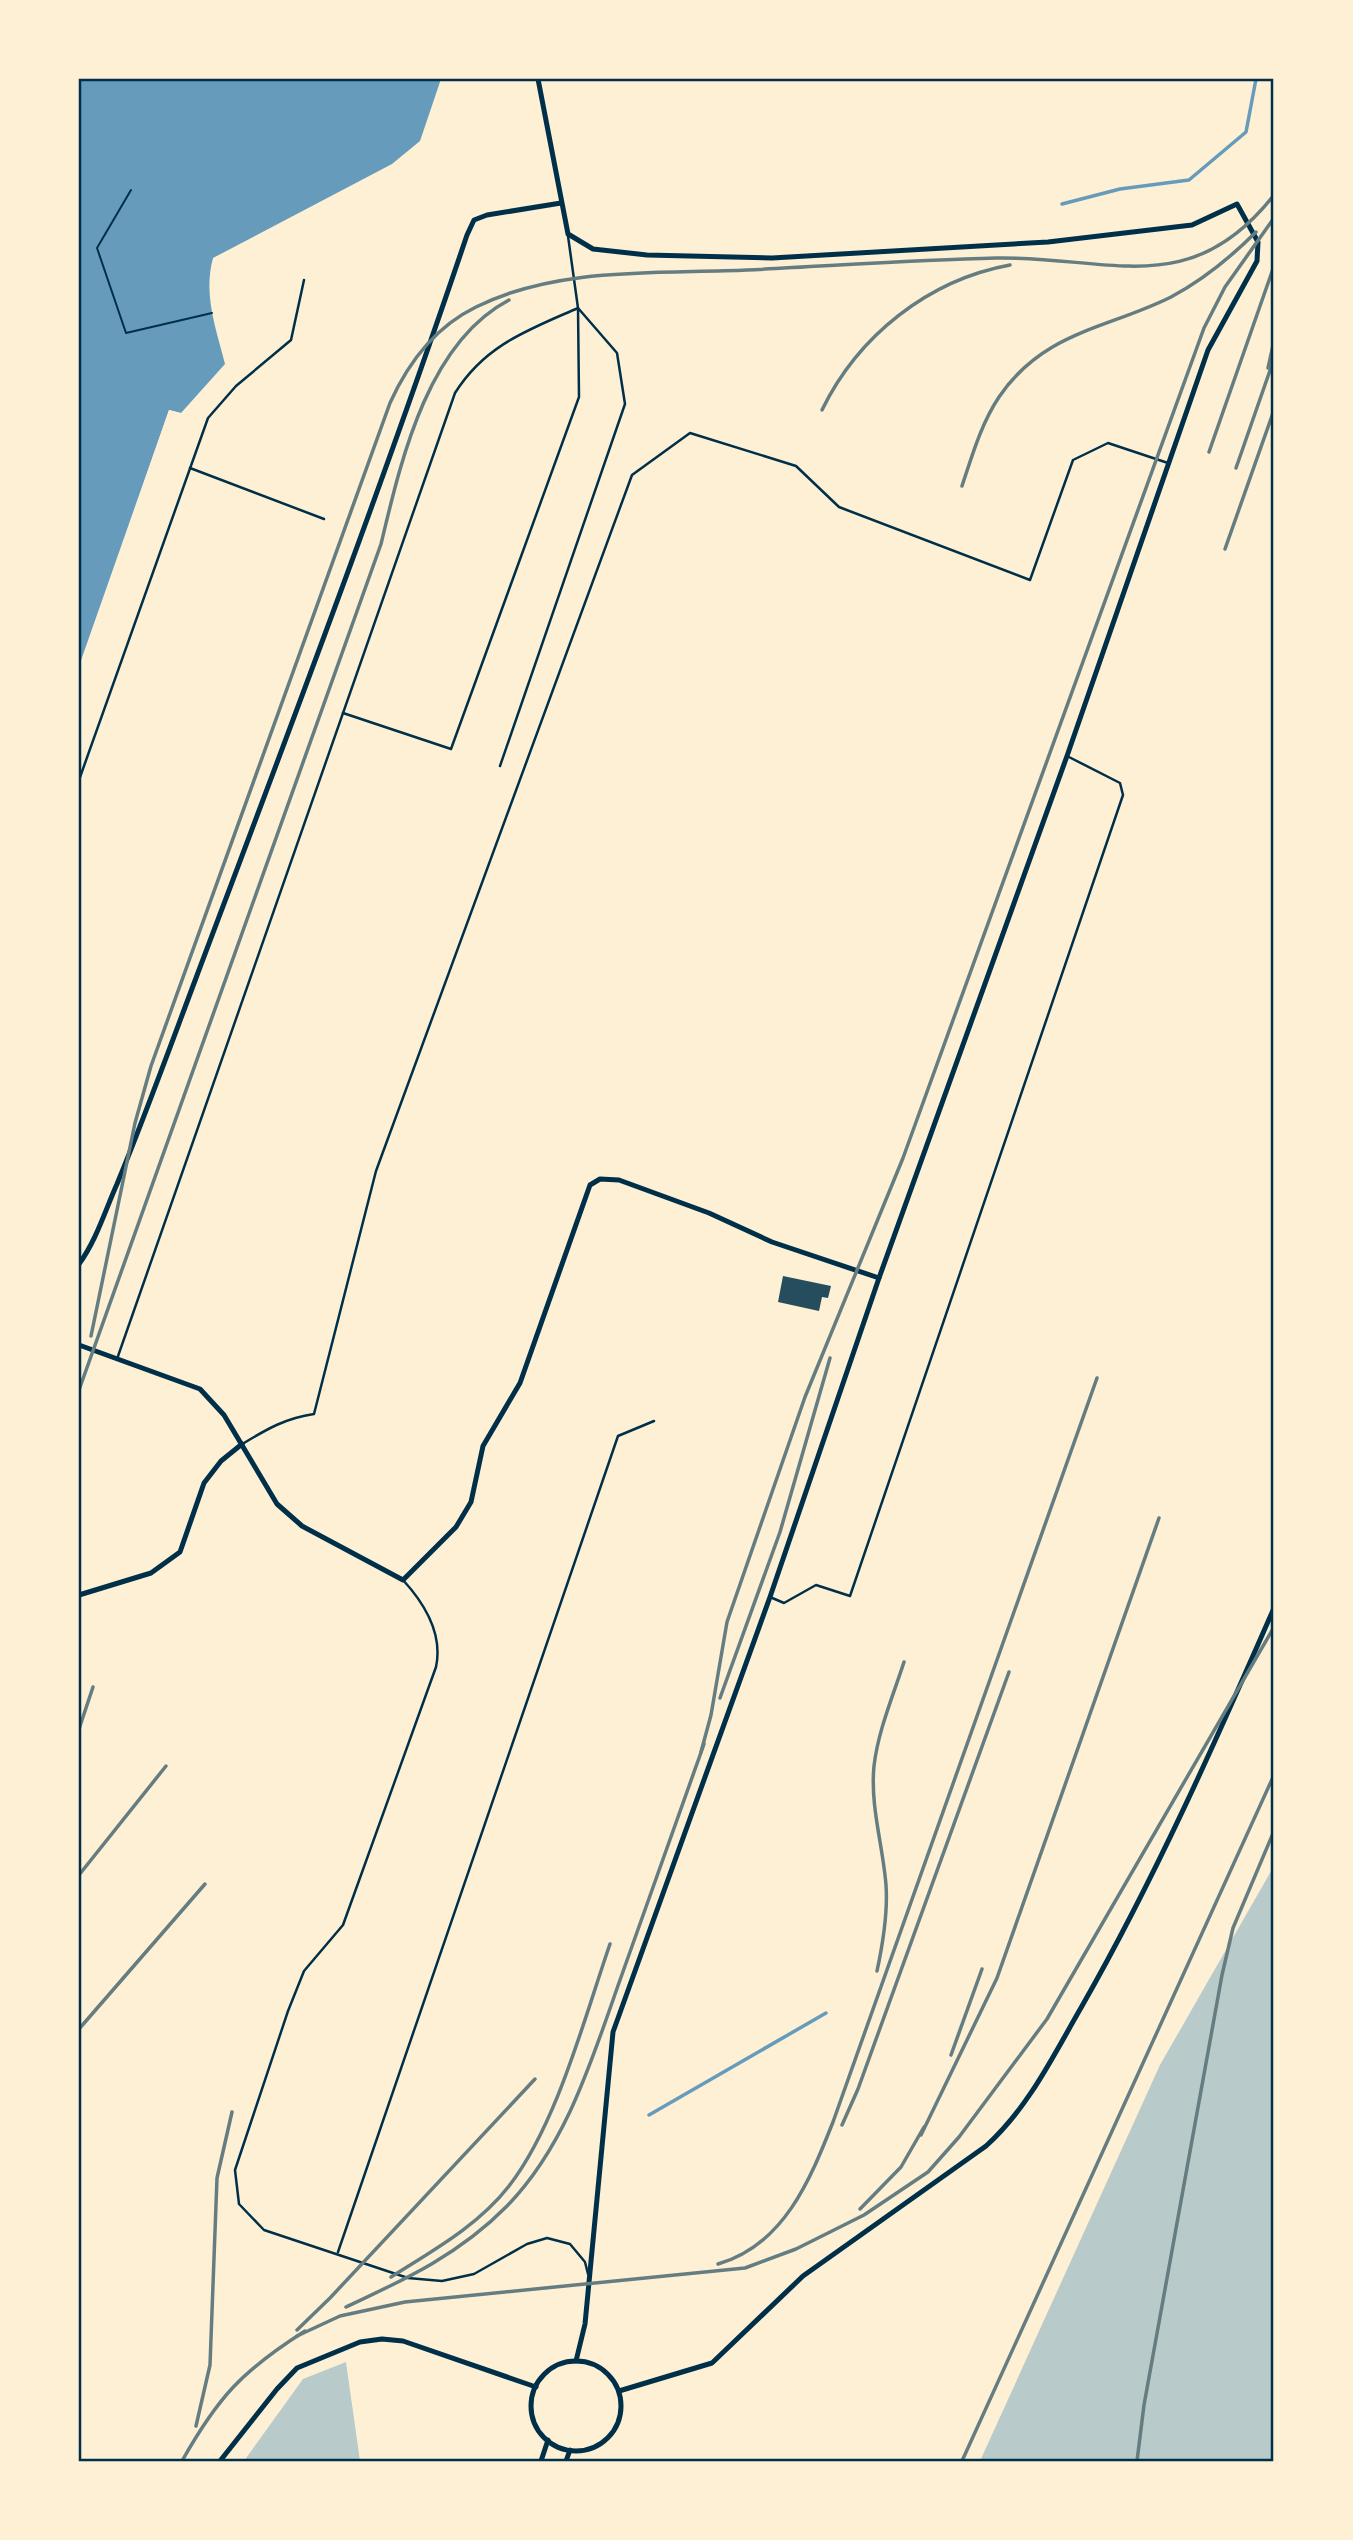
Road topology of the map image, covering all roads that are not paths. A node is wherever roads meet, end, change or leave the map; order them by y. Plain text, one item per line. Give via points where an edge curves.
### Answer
1 (538, 79) edge
2 (561, 203) junction
3 (568, 234) junction
4 (304, 280) dead end
5 (578, 308) junction
6 (1168, 463) junction
7 (190, 468) junction
8 (324, 519) dead end
9 (342, 713) junction
10 (1067, 756) junction
11 (499, 766) dead end
12 (79, 780) edge
13 (79, 1264) edge
14 (879, 1278) junction
15 (79, 1345) edge
16 (117, 1360) junction
17 (654, 1421) dead end
18 (242, 1444) junction
19 (403, 1580) junction
20 (79, 1595) edge
21 (770, 1597) junction
22 (1274, 1608) edge
23 (338, 2252) junction
24 (588, 2278) junction
25 (576, 2361) junction
26 (536, 2387) junction
27 (619, 2391) junction
28 (548, 2440) junction
29 (570, 2450) junction
30 (220, 2461) edge
31 (541, 2461) edge
32 (566, 2461) edge

1 - 2 street
2 - 3 street
2 - 13 street via 486,215 474,220 467,235 435,336 130,1154
3 - 5 lane
3 - 6 street via 593,249 772,258 1048,242 1192,225 1237,204 1258,242 1257,261 1208,350
4 - 7 lane via 291,340 223,399 208,418
5 - 9 lane via 505,340 466,375 455,393
5 - 9 lane via 579,397 451,748
5 - 11 lane via 617,353 625,404
6 - 10 street
6 - 18 lane via 1108,443 1073,460 1030,580 839,507 796,466 690,433 632,475 376,1171 314,1414 275,1424
7 - 8 lane
7 - 12 lane
9 - 16 lane
10 - 14 street
10 - 21 lane via 1120,783 1123,796 850,1596 816,1585 784,1603
14 - 19 street via 772,1242 619,1180 600,1179 590,1185 520,1382 483,1446 471,1502 464,1516
14 - 21 street
15 - 16 street
16 - 18 street via 200,1390 214,1401
17 - 23 lane via 618,1436
18 - 19 street via 277,1504 302,1526
18 - 20 street via 204,1483 180,1552 151,1573
19 - 23 lane via 437,1637 439,1653 431,1685 343,1925 304,1970 235,2170 239,2204 264,2230
21 - 24 street via 613,2032
22 - 27 street via 1128,1926 1030,2096 1006,2128 803,2276 712,2362
23 - 24 lane via 394,2275 442,2281 474,2274 527,2244 556,2238 576,2249
24 - 25 street
25 - 26 street via 551,2369
25 - 27 street via 600,2368
26 - 28 street via 534,2418
26 - 30 street via 403,2342 360,2342 291,2373
27 - 29 street via 621,2410 612,2433 596,2446
28 - 29 street
28 - 31 street
29 - 32 street

